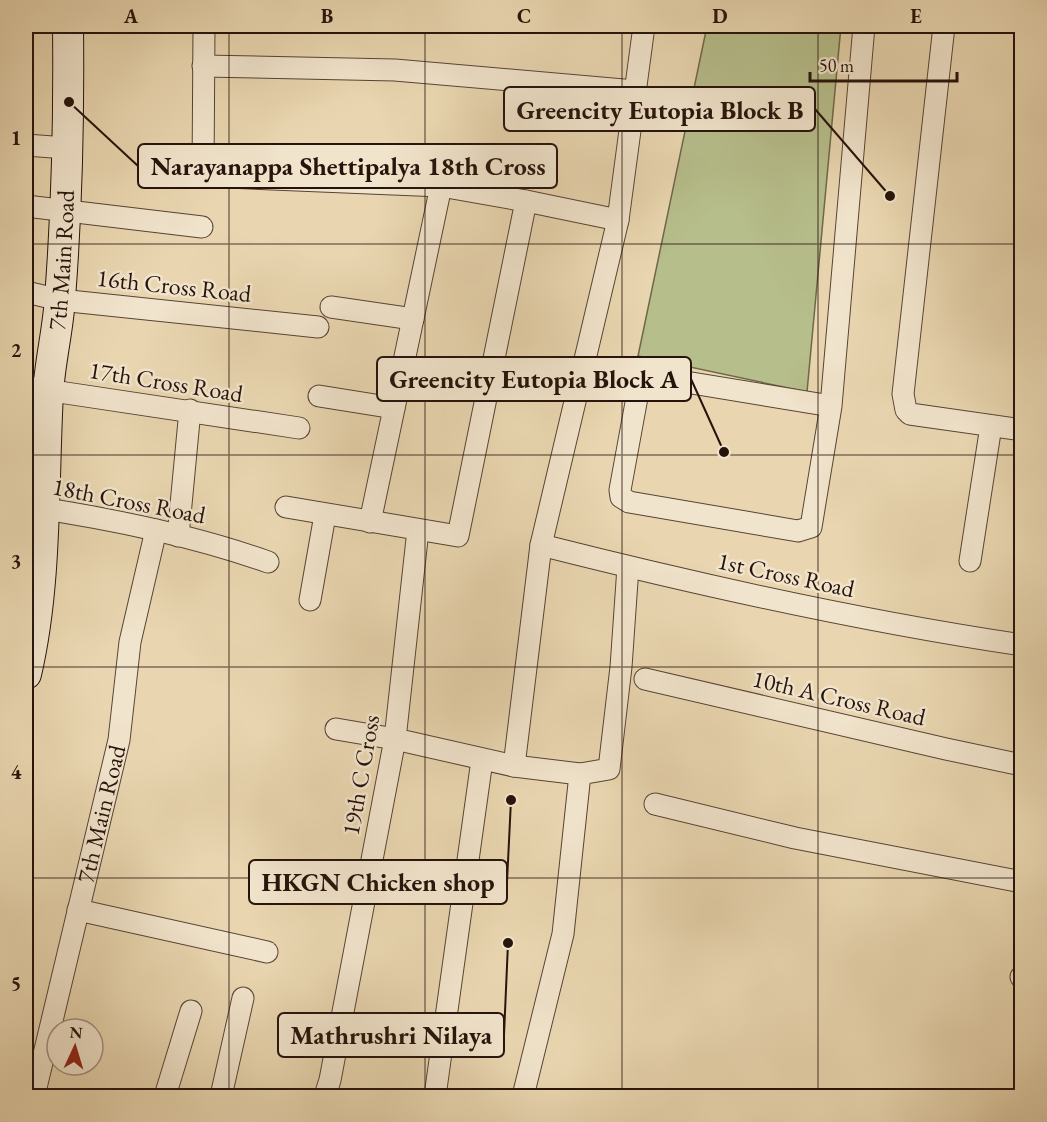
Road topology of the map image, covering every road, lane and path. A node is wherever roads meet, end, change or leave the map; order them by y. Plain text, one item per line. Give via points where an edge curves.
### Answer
1 (68, 26) edge
2 (204, 26) edge
3 (644, 26) edge
4 (864, 26) edge
5 (944, 26) edge
6 (203, 66) junction
7 (634, 91) junction
8 (26, 145) edge
9 (66, 148) junction
10 (441, 186) junction
11 (526, 201) junction
12 (26, 206) edge
13 (65, 211) junction
14 (618, 220) junction
15 (202, 227) dead end
16 (26, 292) edge
17 (60, 300) junction
18 (331, 307) dead end
19 (413, 319) junction
20 (318, 327) dead end
21 (37, 388) edge
22 (319, 396) dead end
23 (831, 406) junction
24 (394, 408) junction
25 (190, 410) junction
26 (991, 426) junction
27 (299, 428) dead end
28 (1022, 430) edge
29 (286, 507) dead end
30 (35, 508) edge
31 (325, 515) junction
32 (370, 522) junction
33 (156, 530) junction
34 (418, 530) junction
35 (178, 536) junction
36 (541, 546) junction
37 (969, 561) dead end
38 (268, 562) dead end
39 (628, 567) junction
40 (310, 600) dead end
41 (1022, 645) edge
42 (26, 674) edge
43 (645, 679) dead end
44 (336, 729) dead end
45 (395, 739) junction
46 (482, 760) junction
47 (1022, 765) edge
48 (514, 766) junction
49 (580, 774) junction
50 (655, 804) dead end
51 (1022, 882) edge
52 (78, 910) junction
53 (267, 952) dead end
54 (243, 998) dead end
55 (191, 1011) dead end
56 (34, 1096) edge
57 (165, 1096) edge
58 (221, 1096) edge
59 (325, 1096) edge
60 (435, 1096) edge
61 (523, 1096) edge

1 - 9 street, 7th Main Road
2 - 6 street
3 - 7 street
4 - 23 street
5 - 26 street via 904,403 910,414
6 - 7 street via 395,70
6 - 10 street via 203,176
7 - 14 street
8 - 9 street
9 - 13 street, 7th Main Road
10 - 11 street
10 - 19 street
11 - 14 street
11 - 34 street via 459,536
12 - 13 street
13 - 15 street
13 - 17 street, 7th Main Road
14 - 36 street
16 - 17 street, 16th Cross Road
17 - 20 street, 16th Cross Road
17 - 21 street, 7th Main Road
18 - 19 street
19 - 24 street
21 - 25 street, 17th Cross Road
21 - 30 street, 7th Main Road
22 - 24 street
23 - 23 street via 813,521 806,530 621,497 642,376
24 - 32 street
25 - 27 street, 17th Cross Road
25 - 35 street
26 - 28 street
26 - 37 street
29 - 31 street
30 - 33 street, 18th Cross Road
30 - 42 street, 7th Main Road via 35,635
31 - 32 street
31 - 40 street
32 - 34 street
33 - 35 street, 18th Cross Road
33 - 52 street, 7th Main Road via 130,642 119,740
34 - 45 street, 19th C Cross
35 - 38 street, 18th Cross Road
36 - 39 street, 1st Cross Road
36 - 48 street
39 - 41 street, 1st Cross Road via 923,630
39 - 49 street via 609,769
43 - 47 street, 10th A Cross Road
44 - 45 street
45 - 46 street
45 - 59 street, 19th C Cross
46 - 48 street
46 - 60 street
48 - 49 street
49 - 61 street via 563,934
50 - 51 street via 795,838
52 - 53 street
52 - 56 street, 7th Main Road
54 - 58 street
55 - 57 street

